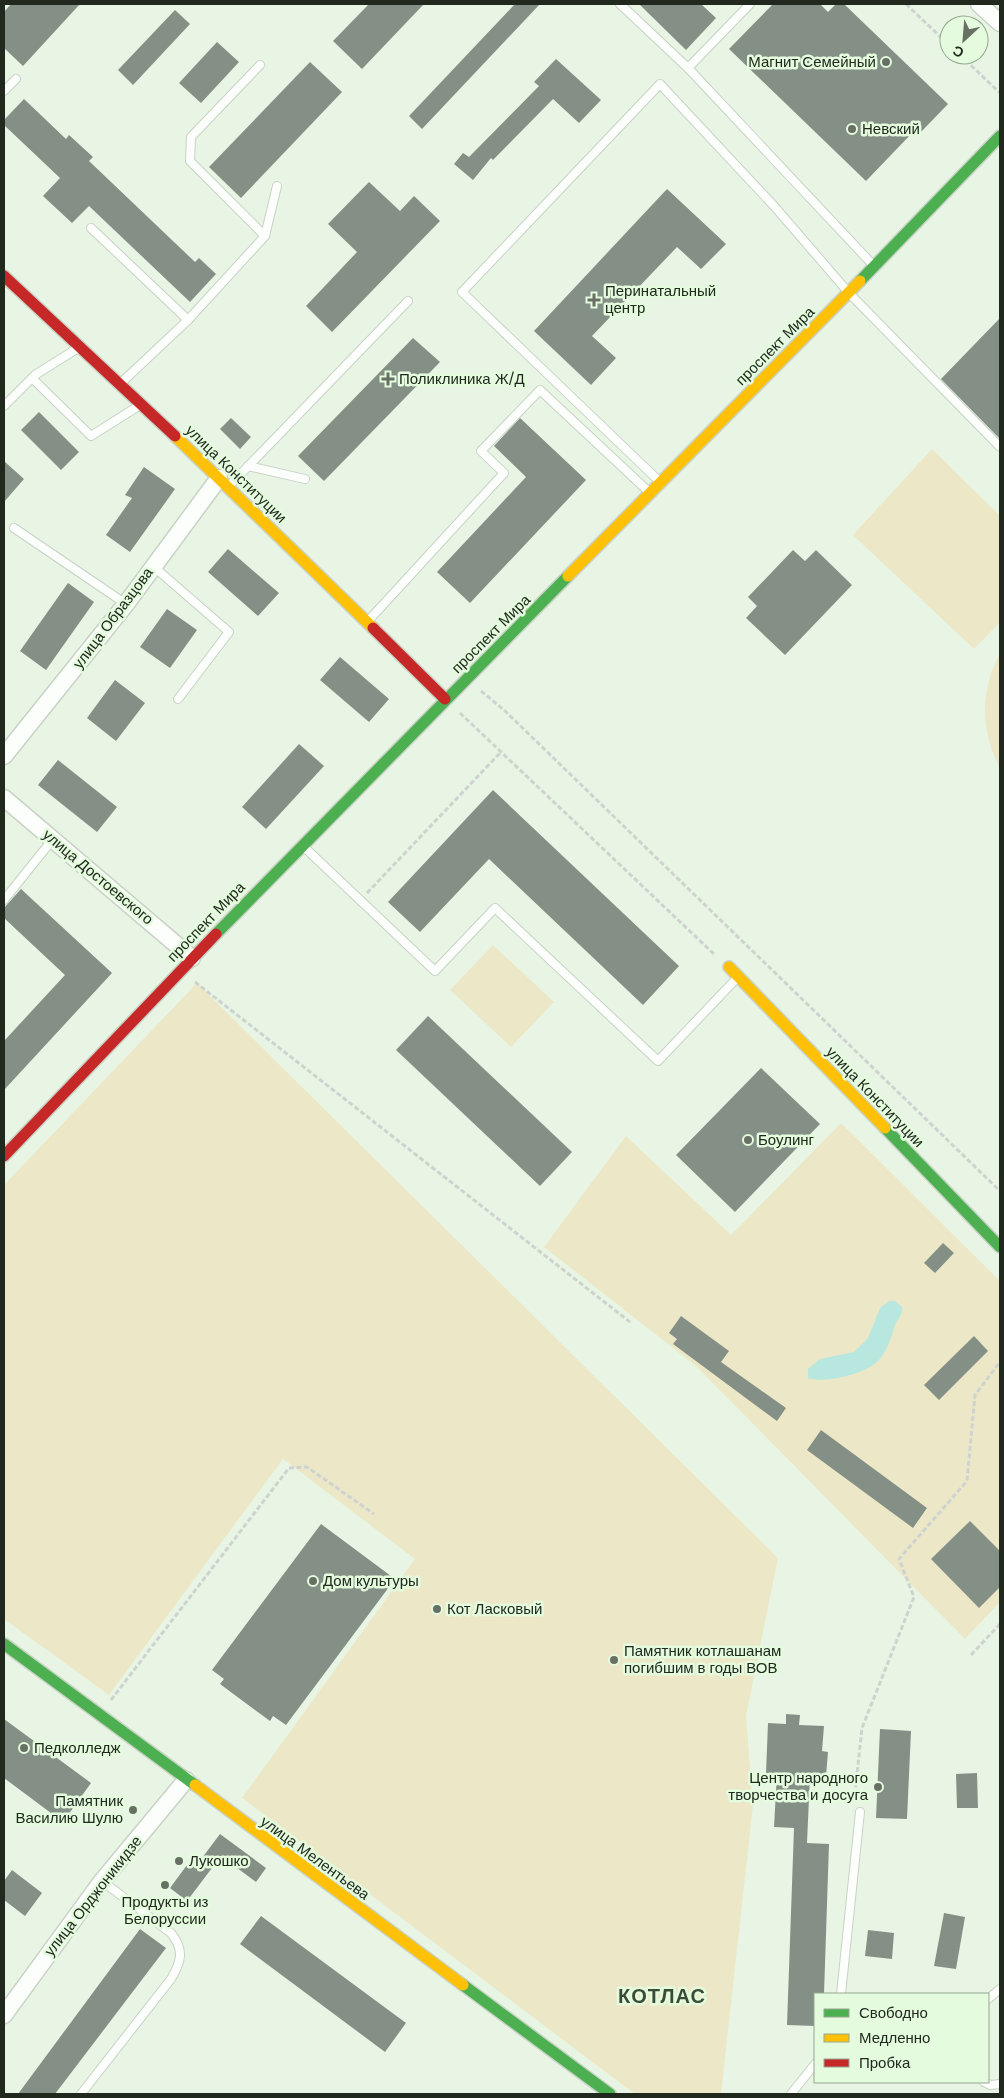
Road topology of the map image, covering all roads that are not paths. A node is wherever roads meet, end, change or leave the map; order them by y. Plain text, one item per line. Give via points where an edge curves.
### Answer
1 (620, 4) edge
2 (750, 4) edge
3 (979, 4) edge
4 (1000, 23) edge
5 (260, 64) dead end
6 (688, 68) junction
7 (16, 79) dead end
8 (4, 91) edge
9 (1000, 136) edge
10 (278, 186) dead end
11 (91, 228) dead end
12 (265, 236) junction
13 (875, 266) junction
14 (4, 276) edge
15 (848, 294) junction
16 (408, 301) dead end
17 (188, 320) junction
18 (80, 347) junction
19 (32, 378) junction
20 (119, 385) junction
21 (140, 404) junction
22 (4, 406) edge
23 (1000, 447) edge
24 (248, 466) junction
25 (305, 479) dead end
26 (224, 482) junction
27 (660, 483) junction
28 (650, 494) junction
29 (14, 528) dead end
30 (153, 566) junction
31 (126, 604) junction
32 (368, 622) junction
33 (178, 699) dead end
34 (445, 699) junction
35 (4, 756) edge
36 (4, 798) edge
37 (54, 839) junction
38 (302, 845) junction
39 (4, 900) edge
40 (192, 958) junction
41 (729, 967) road end
42 (737, 978) junction
43 (4, 1156) edge
44 (1000, 1247) edge
45 (4, 1644) edge
46 (186, 1780) junction
47 (857, 1810) road end
48 (102, 1881) junction
49 (1000, 1989) edge
50 (841, 1993) edge
51 (989, 1998) edge
52 (4, 2015) edge
53 (814, 2065) edge
54 (986, 2083) edge
55 (1000, 2084) edge
56 (80, 2094) edge
57 (610, 2094) edge
58 (791, 2094) edge

1 - 6 lane
2 - 6 lane
3 - 4 street
5 - 12 lane via 191,138 190,161
6 - 13 lane
7 - 8 lane
9 - 13 street, проспект Мира
10 - 12 lane
11 - 17 lane
12 - 17 lane
13 - 15 street, проспект Мира
14 - 18 street, улица Конституции
15 - 23 lane
15 - 27 street, проспект Мира
15 - 27 lane via 774,206 660,84 462,292
16 - 24 lane
17 - 20 lane
18 - 19 lane
18 - 20 street, улица Конституции
19 - 21 lane via 91,436
19 - 22 lane
20 - 21 street, улица Конституции
21 - 26 street, улица Конституции
24 - 25 lane
24 - 26 lane
26 - 30 street, улица Образцова
26 - 32 street, улица Конституции
27 - 28 street, проспект Мира
28 - 32 lane via 540,390 482,451 504,473
28 - 34 street, проспект Мира via 468,680
29 - 31 lane
30 - 31 street, улица Образцова
30 - 33 lane via 229,632
31 - 35 street, улица Образцова
32 - 34 street, улица Конституции
34 - 38 street, проспект Мира
36 - 37 street, улица Достоевского
37 - 39 lane
37 - 40 street, улица Достоевского
38 - 40 street, проспект Мира
38 - 42 lane via 435,971 495,908 658,1062
40 - 43 street, проспект Мира
41 - 42 street, улица Конституции
42 - 44 street, улица Конституции
45 - 46 street, улица Мелентьева
46 - 48 street, улица Орджоникидзе
46 - 57 street, улица Мелентьева
47 - 50 lane
48 - 52 street, улица Орджоникидзе
48 - 56 lane via 171,1933 182,1954 171,1979
49 - 51 lane
53 - 58 lane
54 - 55 lane

